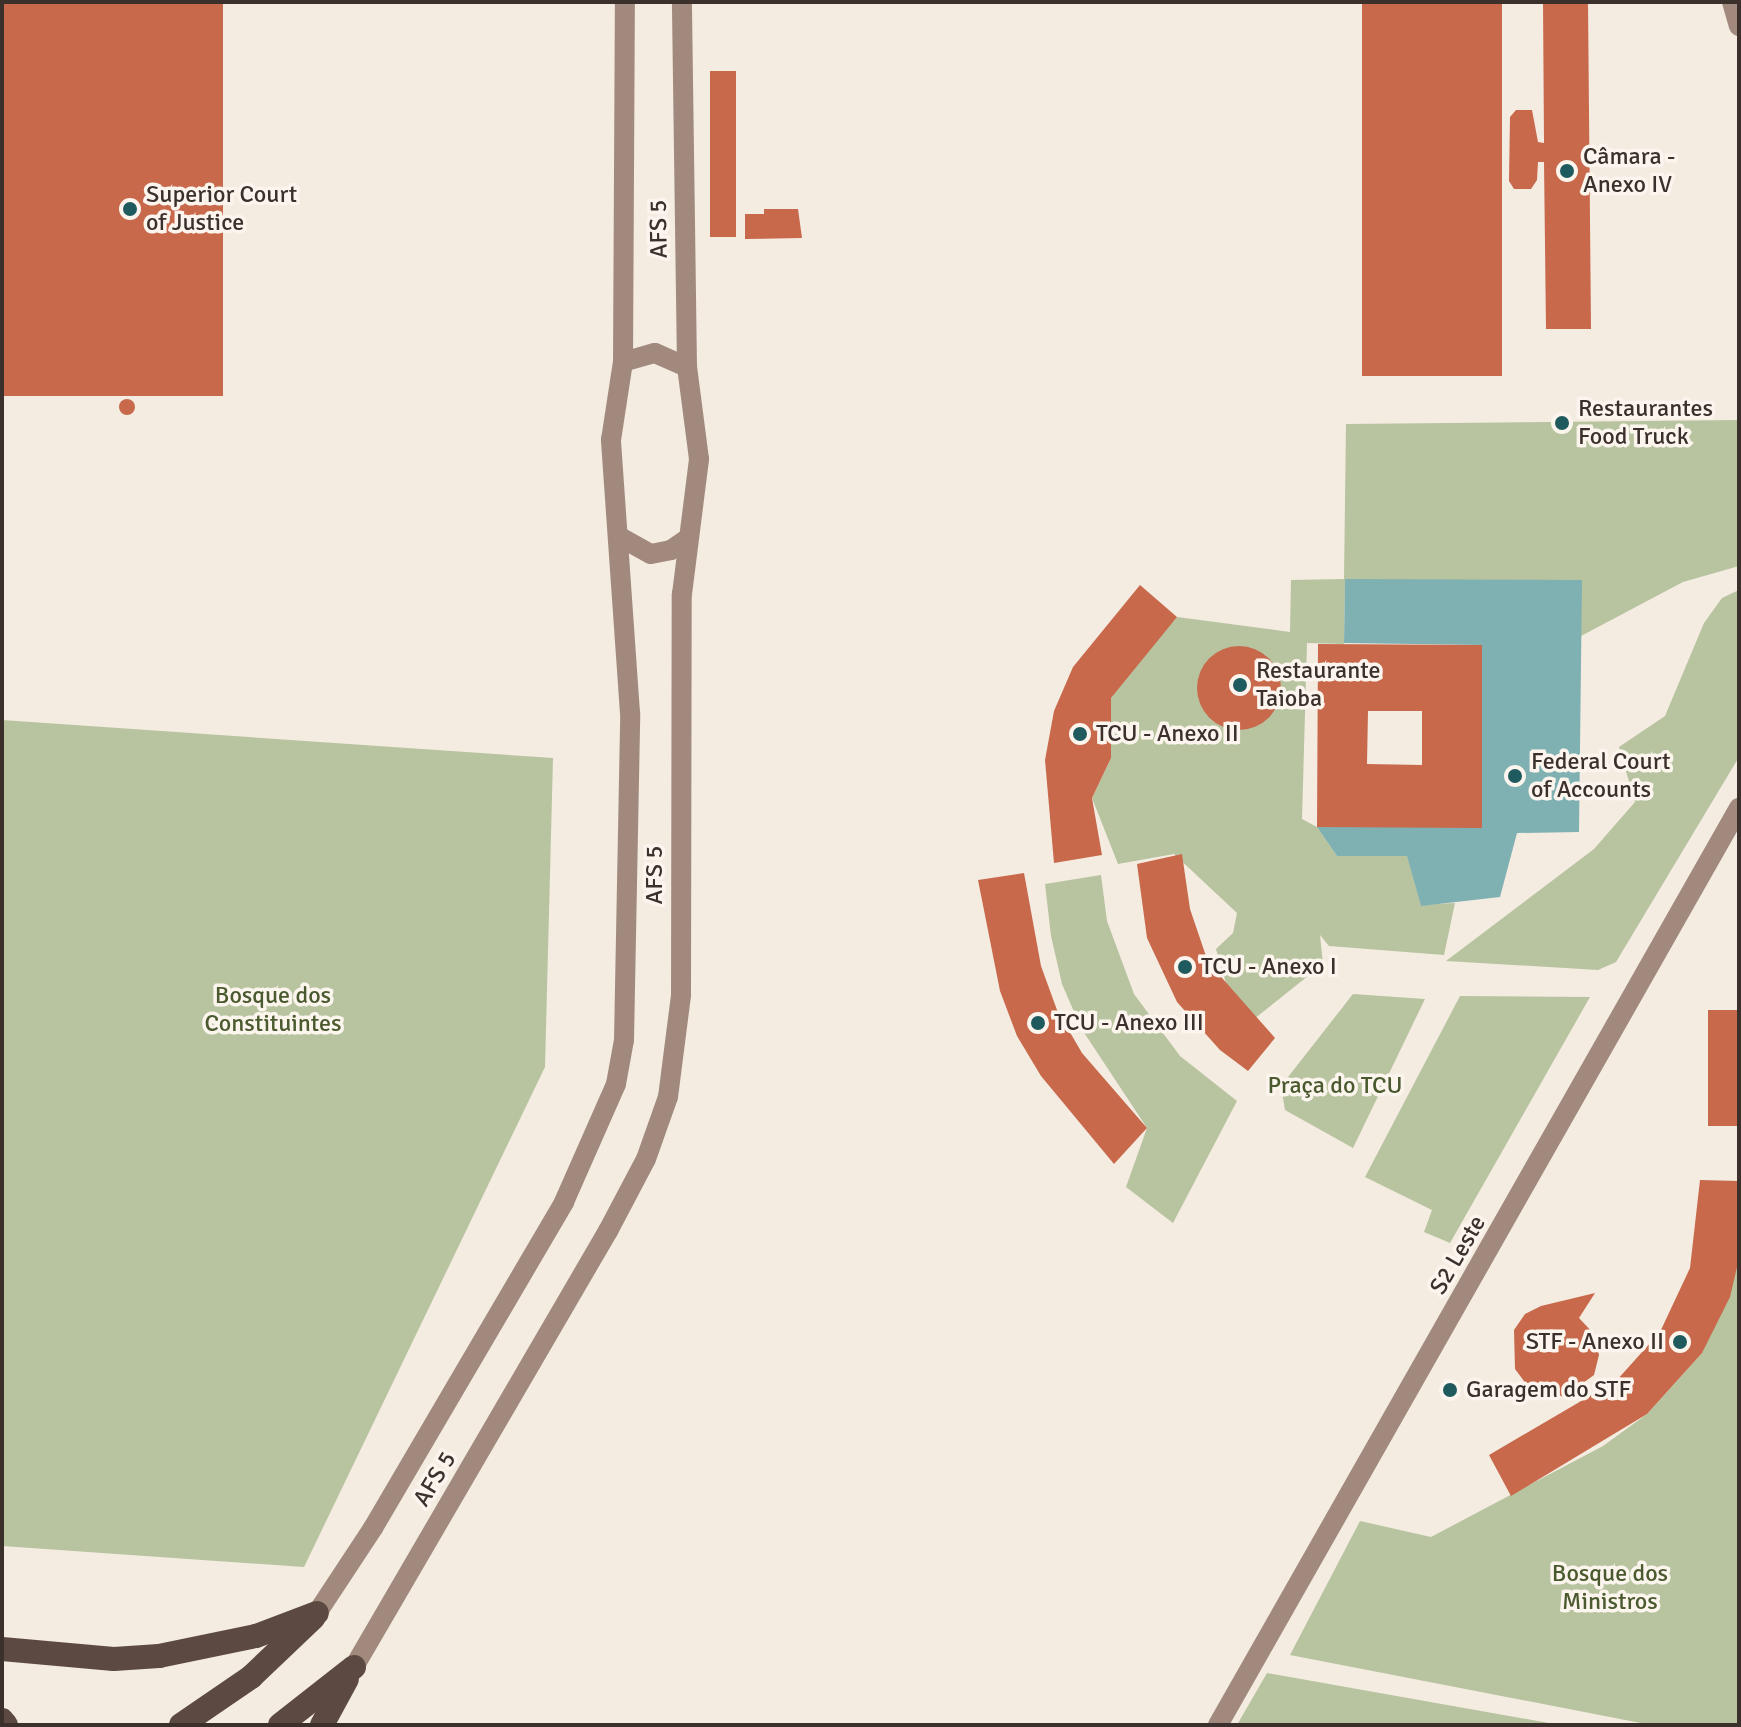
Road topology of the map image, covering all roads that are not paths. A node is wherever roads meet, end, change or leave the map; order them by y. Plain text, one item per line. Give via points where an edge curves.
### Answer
1 (625, 2) edge
2 (682, 2) edge
3 (1732, 2) edge
4 (1739, 26) edge
5 (623, 362) junction
6 (687, 367) junction
7 (620, 537) junction
8 (687, 539) junction
9 (1739, 808) edge
10 (317, 1613) junction
11 (2, 1649) edge
12 (354, 1667) junction
13 (2, 1720) edge
14 (6, 1725) edge
15 (181, 1725) edge
16 (280, 1725) edge
17 (322, 1725) edge
18 (1218, 1725) edge

1 - 5 main road, AFS 5
2 - 6 main road, AFS 5
3 - 4 main road
5 - 6 main road via 655,353
5 - 7 main road, AFS 5 via 611,440
6 - 8 main road, AFS 5 via 699,459
7 - 8 main road via 651,554
7 - 10 main road, AFS 5 via 630,713 624,1040 616,1084 564,1202 373,1528
8 - 12 main road, AFS 5 via 681,995 668,1097 646,1159 608,1231
9 - 18 main road, S2 Leste
10 - 11 highway via 256,1636 159,1656 114,1659
10 - 15 highway via 263,1667
12 - 16 highway
12 - 17 highway
13 - 14 highway

